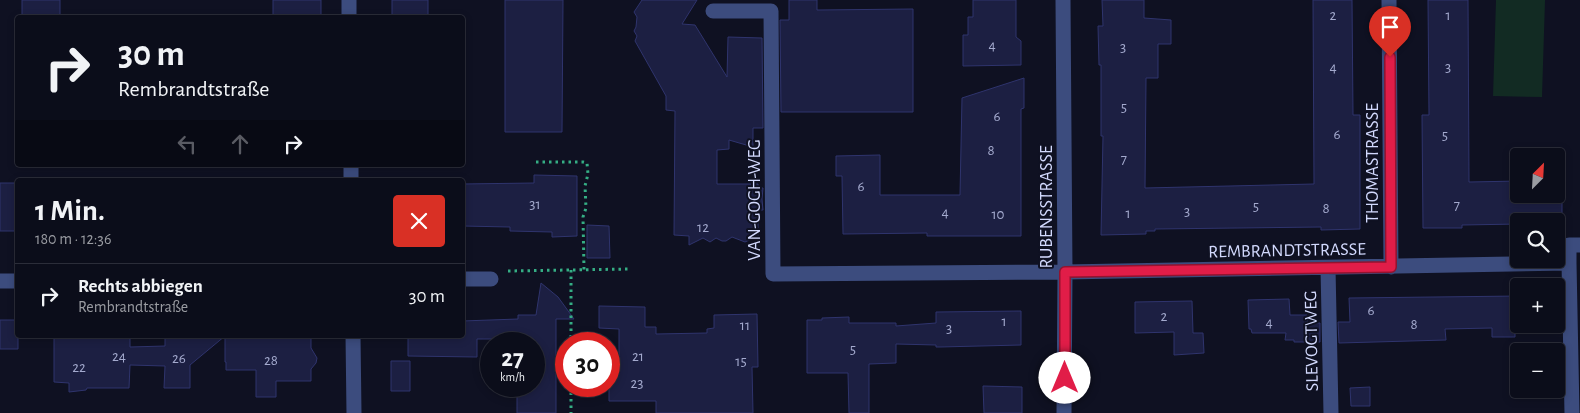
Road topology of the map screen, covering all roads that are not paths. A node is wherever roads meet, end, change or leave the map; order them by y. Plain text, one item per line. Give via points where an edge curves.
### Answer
1 (349, 0) edge
2 (1063, 0) edge
3 (1389, 0) edge
4 (713, 11) dead end
5 (350, 15) edge
6 (1580, 244) edge
7 (1569, 263) junction
8 (1391, 267) junction
9 (1328, 268) junction
10 (1065, 272) junction
11 (497, 275) road end
12 (465, 279) edge
13 (0, 281) edge
14 (15, 281) edge
15 (353, 338) edge
16 (354, 413) edge
17 (1064, 413) edge
18 (1331, 413) edge
19 (1572, 413) edge

1 - 5 street
2 - 10 street, RUBENSSTRASSE
3 - 8 street, THOMASTRASSE
4 - 10 street, VAN-GOGH-WEG via 771,11 773,274
6 - 7 street via 1568,245
7 - 8 street, REMBRANDTSTRASSE
7 - 19 street
8 - 9 street, REMBRANDTSTRASSE
9 - 10 street, REMBRANDTSTRASSE
9 - 18 street, SLEVOGTWEG
10 - 17 street, RUBENSSTRASSE
11 - 12 street
13 - 14 street
15 - 16 street

